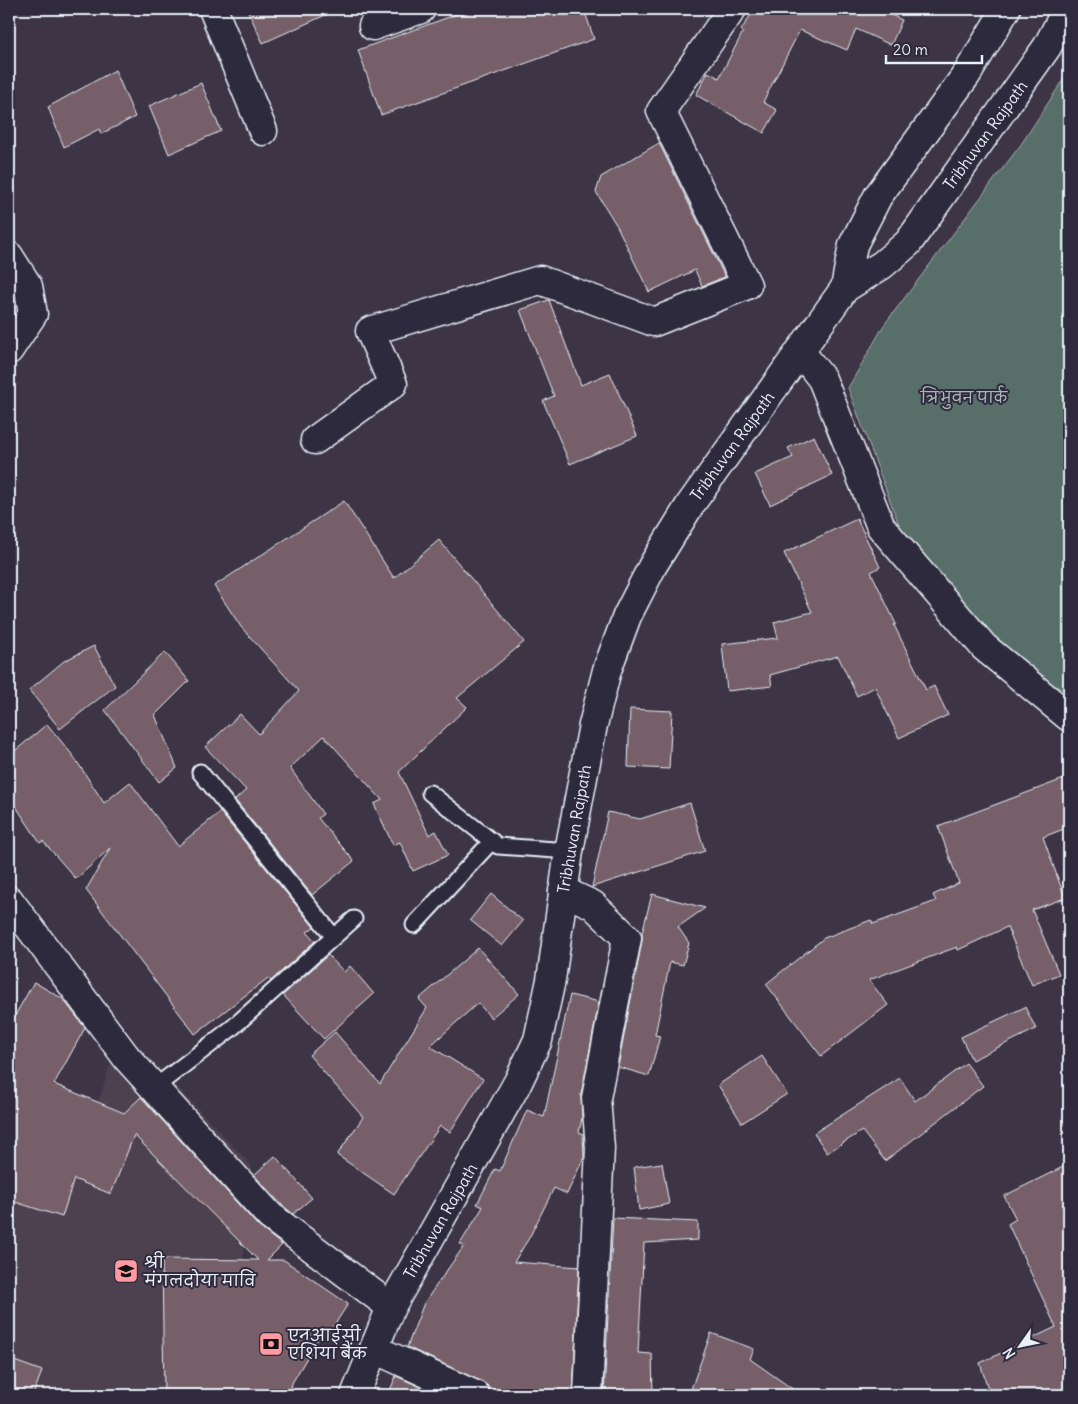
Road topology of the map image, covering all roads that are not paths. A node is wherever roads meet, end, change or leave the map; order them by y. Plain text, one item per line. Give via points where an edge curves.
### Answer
1 (213, 9) edge
2 (421, 9) edge
3 (732, 9) edge
4 (1006, 9) edge
5 (1067, 9) edge
6 (373, 26) dead end
7 (263, 131) dead end
8 (9, 256) edge
9 (845, 288) junction
10 (9, 350) edge
11 (800, 351) junction
12 (315, 440) dead end
13 (1069, 717) edge
14 (200, 772) dead end
15 (430, 793) dead end
16 (492, 841) junction
17 (569, 851) junction
18 (563, 891) junction
19 (9, 900) edge
20 (354, 919) dead end
21 (414, 925) dead end
22 (334, 937) junction
23 (154, 1088) junction
24 (391, 1307) junction
25 (374, 1348) junction
26 (355, 1395) edge
27 (475, 1395) edge
28 (588, 1395) edge

1 - 7 main road
2 - 6 main road
3 - 12 main road via 662,111 747,285 654,322 540,280 370,331 394,384
4 - 9 main road, Tribhuvan Rajpath via 967,74 878,196 853,245
5 - 9 main road, Tribhuvan Rajpath via 1047,47 908,243 882,265
8 - 10 main road via 28,286 33,314
9 - 11 main road, Tribhuvan Rajpath
11 - 13 main road via 822,379 881,527 984,647
11 - 17 main road, Tribhuvan Rajpath via 690,505 653,565 627,616 607,670 593,725
14 - 22 lane
15 - 16 lane
16 - 17 lane via 498,846
16 - 21 lane
17 - 18 main road, Tribhuvan Rajpath
18 - 24 main road, Tribhuvan Rajpath via 551,980 538,1040 518,1082
18 - 28 main road via 593,906 627,938 596,1098 600,1148
19 - 23 main road via 127,1058
20 - 22 lane
22 - 23 lane via 232,1028
23 - 24 main road via 270,1216
24 - 25 main road, Tribhuvan Rajpath
25 - 26 main road, Tribhuvan Rajpath
25 - 27 main road

